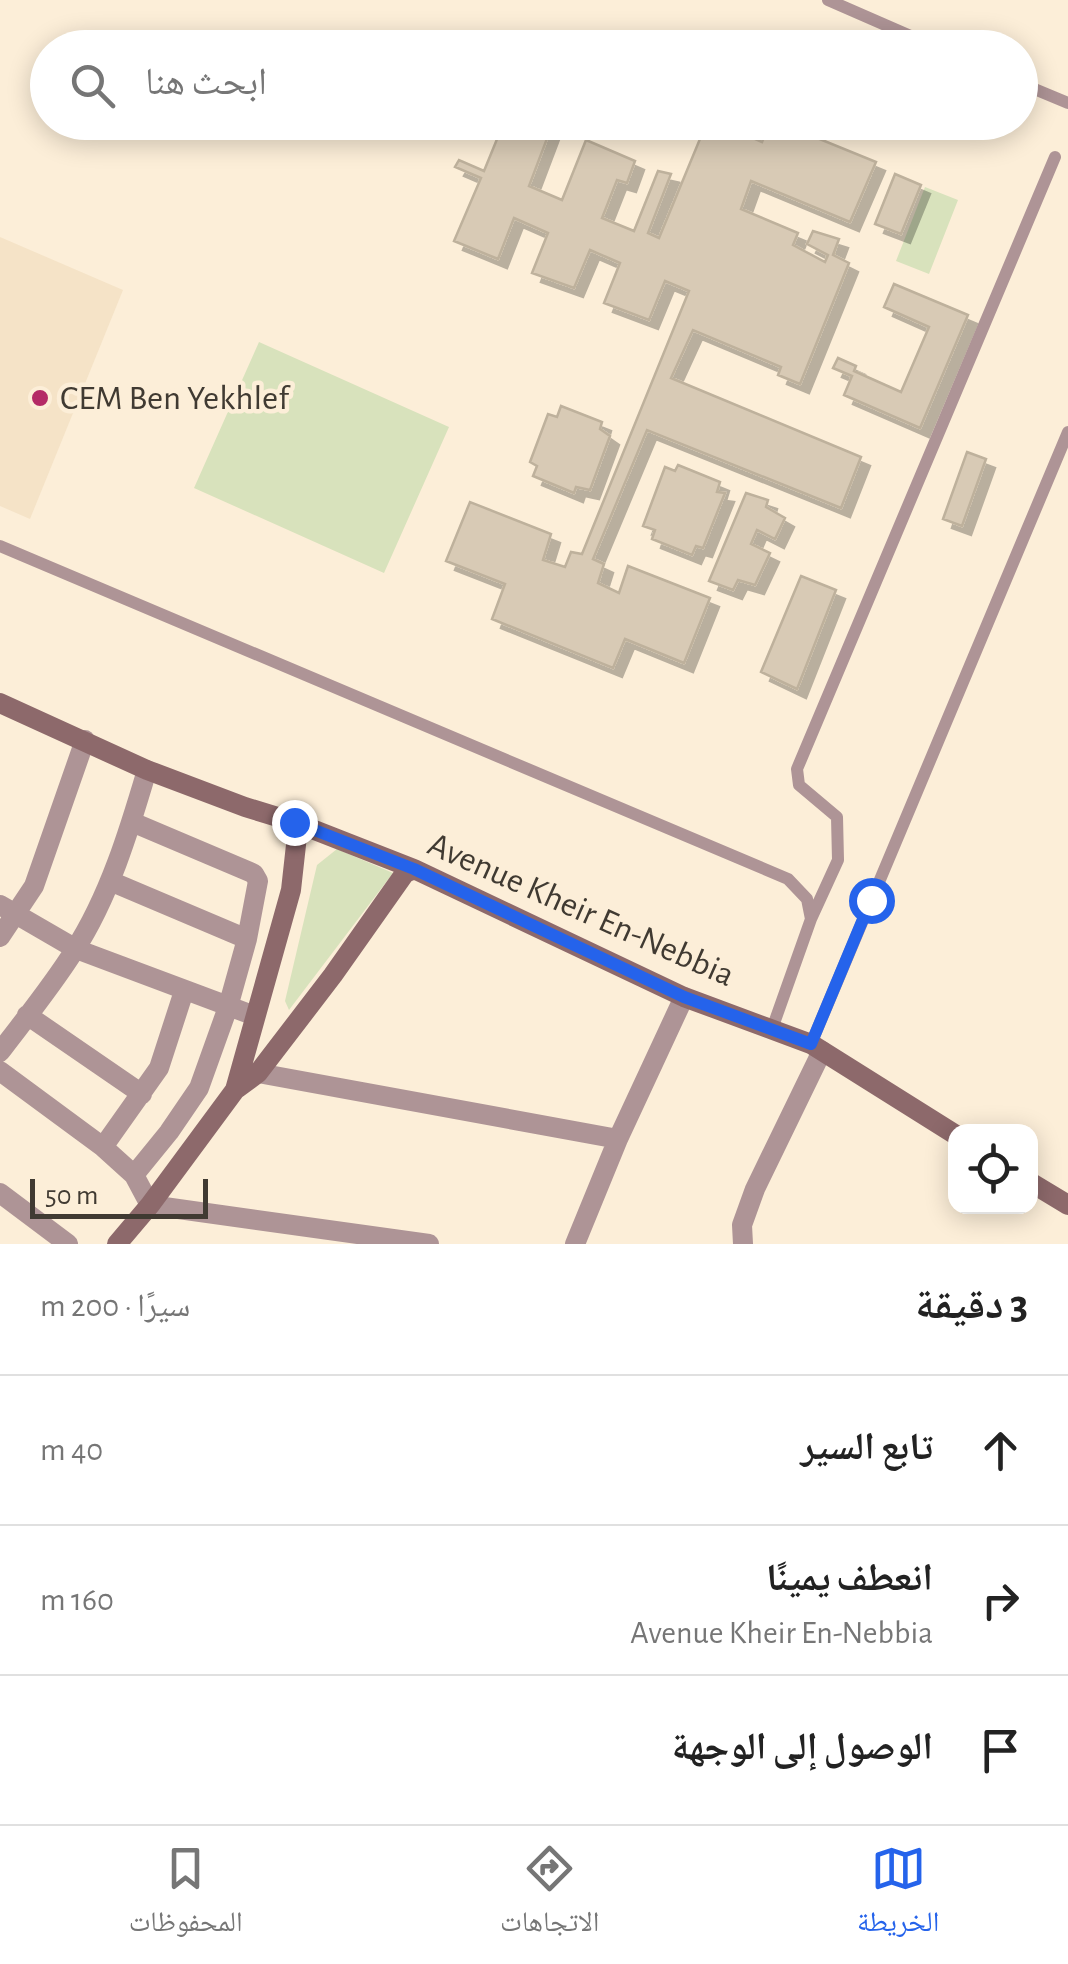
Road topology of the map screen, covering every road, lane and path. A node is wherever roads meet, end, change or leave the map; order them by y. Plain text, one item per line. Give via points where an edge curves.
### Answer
1 (828, 0) edge
2 (897, 30) edge
3 (1038, 90) edge
4 (1068, 103) edge
5 (1055, 157) dead end
6 (1068, 432) edge
7 (0, 546) edge
8 (0, 703) edge
9 (84, 740) junction
10 (146, 770) junction
11 (132, 822) junction
12 (294, 822) junction
13 (414, 869) junction
14 (110, 881) junction
15 (7, 910) edge
16 (811, 918) junction
17 (0, 937) edge
18 (247, 939) junction
19 (76, 949) junction
20 (184, 991) junction
21 (684, 997) junction
22 (228, 1007) junction
23 (27, 1015) junction
24 (255, 1016) junction
25 (772, 1029) junction
26 (816, 1048) junction
27 (0, 1052) edge
28 (0, 1071) edge
29 (258, 1073) junction
30 (235, 1090) junction
31 (142, 1094) junction
32 (948, 1130) edge
33 (618, 1139) junction
34 (102, 1147) junction
35 (134, 1175) junction
36 (1038, 1187) edge
37 (0, 1193) edge
38 (150, 1205) junction
39 (1068, 1205) edge
40 (68, 1244) edge
41 (117, 1244) edge
42 (429, 1244) edge
43 (575, 1244) edge
44 (743, 1244) edge

1 - 2 lane
3 - 4 lane
5 - 16 lane via 797,769 799,785 837,817 838,860
6 - 26 lane
7 - 16 lane via 788,879 807,899
8 - 9 main road, Avenue Kheir En-Nebbia
9 - 10 main road, Avenue Kheir En-Nebbia
9 - 15 street via 34,886
10 - 11 street
10 - 12 main road, Avenue Kheir En-Nebbia
11 - 14 street
11 - 18 street via 254,874
12 - 13 main road, Avenue Kheir En-Nebbia
12 - 24 main road via 291,890
13 - 21 main road, Avenue Kheir En-Nebbia
13 - 29 main road
14 - 18 street
14 - 19 street
15 - 17 street
15 - 19 street
16 - 25 lane
18 - 22 street
19 - 20 street
19 - 23 street
20 - 22 street
20 - 31 street via 163,1060
21 - 25 main road, Avenue Kheir En-Nebbia
21 - 33 street
22 - 24 street
22 - 35 street via 191,1102
23 - 27 street
23 - 31 street
24 - 30 main road
25 - 26 main road, Avenue Kheir En-Nebbia
26 - 32 main road, Avenue Kheir En-Nebbia
26 - 44 street via 755,1189 742,1224
28 - 34 street
29 - 30 main road
29 - 33 street
30 - 38 main road
31 - 34 street
33 - 43 street
34 - 35 street
35 - 38 street
36 - 39 main road
37 - 40 street
38 - 41 main road
38 - 42 street

